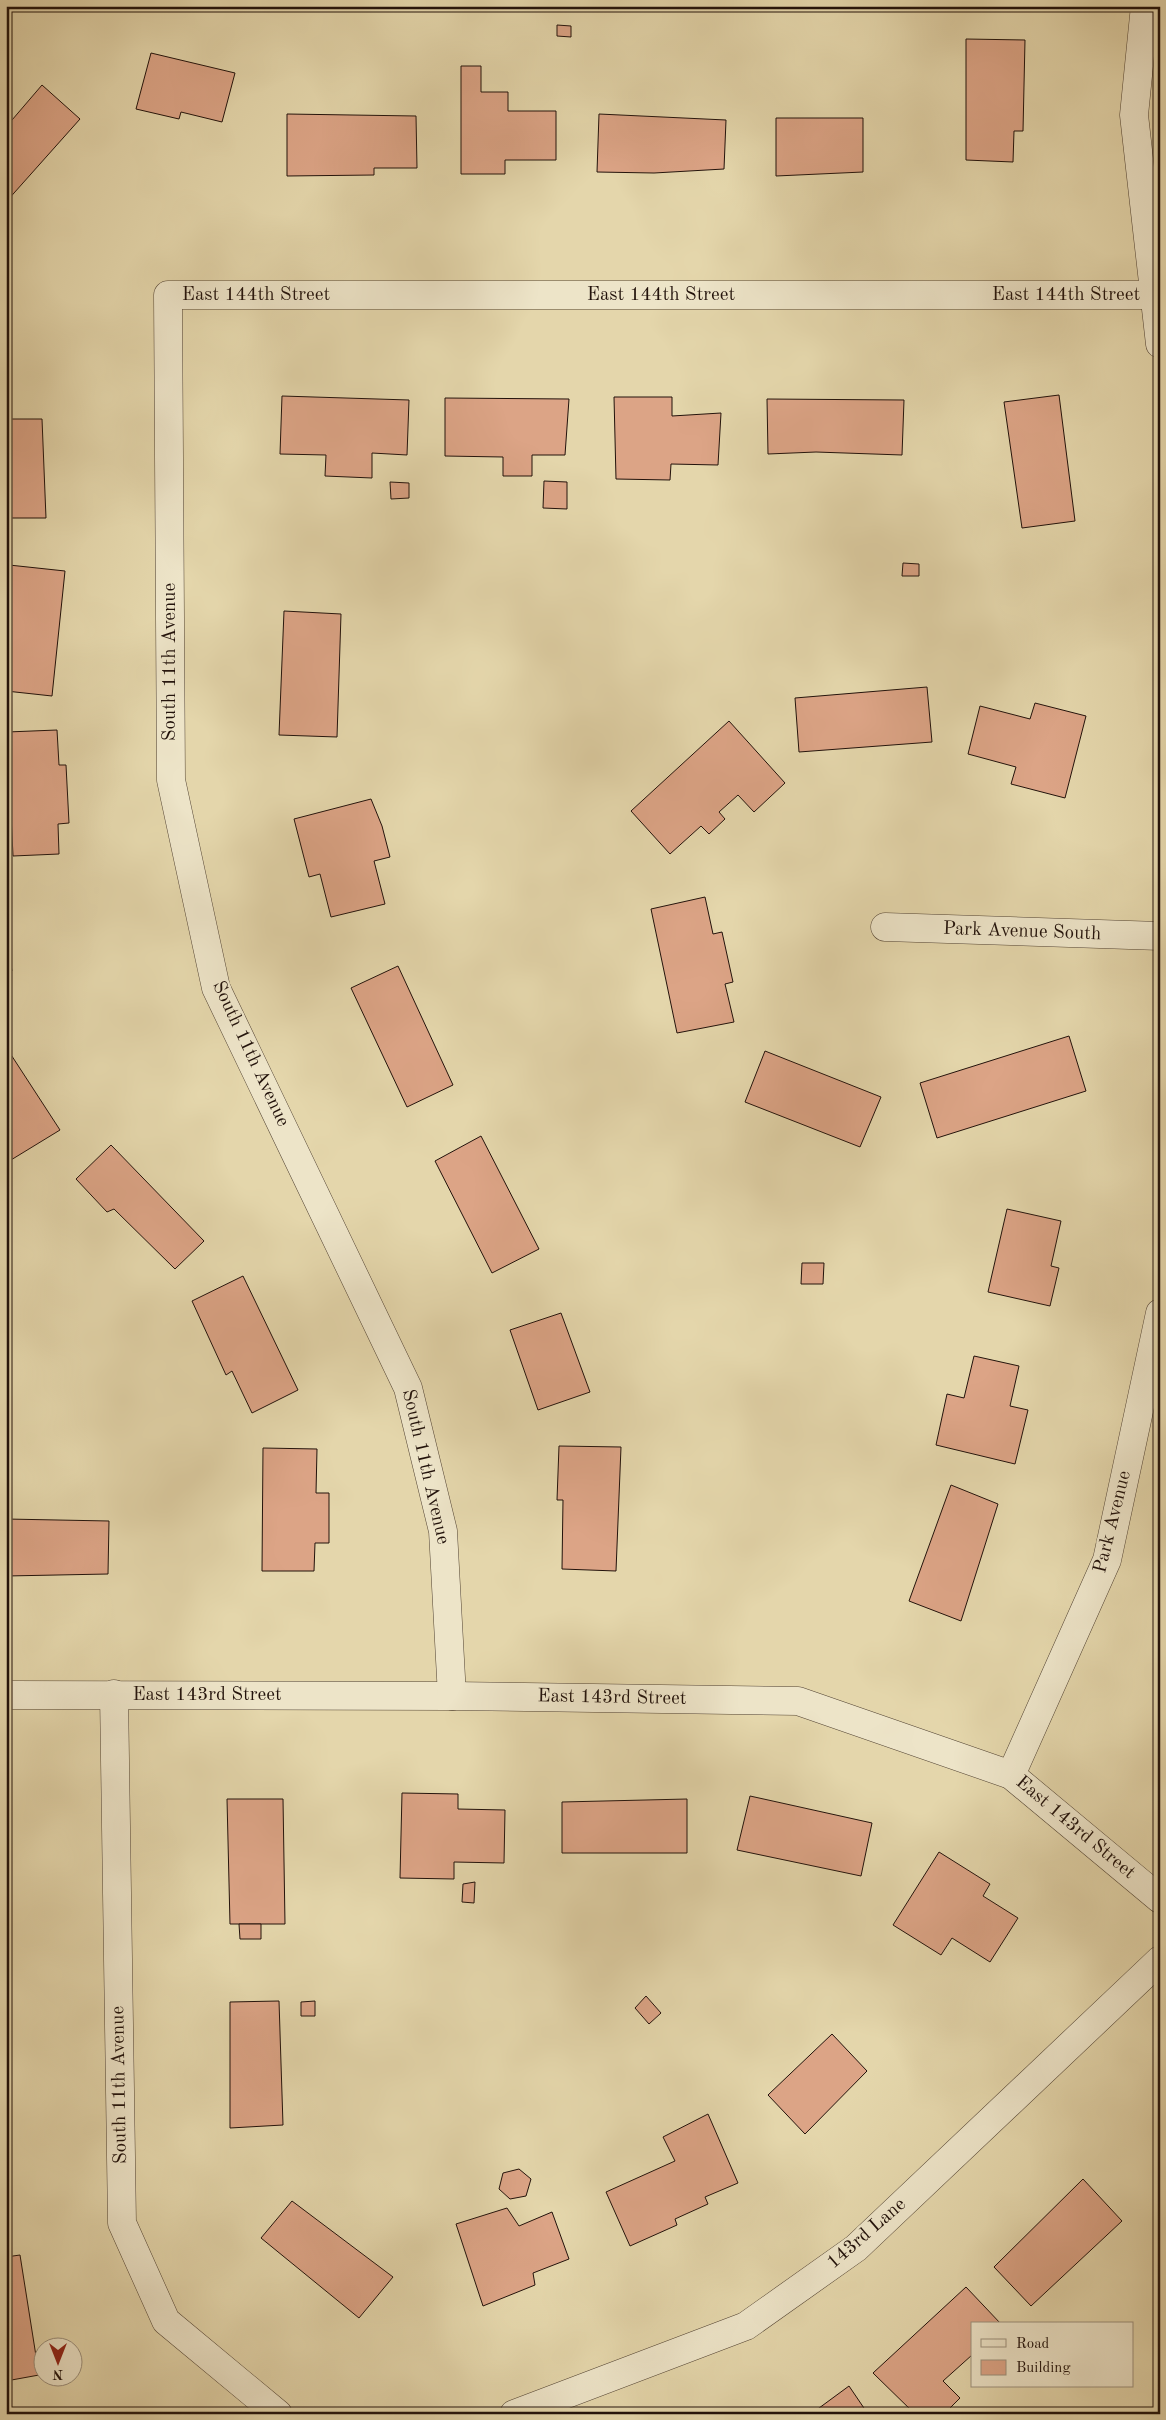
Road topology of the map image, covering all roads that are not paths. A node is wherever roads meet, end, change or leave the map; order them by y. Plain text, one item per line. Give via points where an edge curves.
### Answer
1 (1145, 6) edge
2 (168, 295) joint
3 (1154, 295) junction
4 (1160, 344) edge
5 (885, 927) dead end
6 (1160, 936) edge
7 (1160, 1313) edge
8 (114, 1694) junction
9 (6, 1695) edge
10 (452, 1696) junction
11 (1011, 1775) junction
12 (1160, 1899) edge
13 (1160, 1960) edge
14 (278, 2414) edge
15 (514, 2414) edge

1 - 3 street via 1134,115
2 - 3 street, East 144th Street
2 - 10 street, South 11th Avenue via 171,780 216,988 408,1388 443,1532
3 - 4 street
5 - 6 street, Park Avenue South
7 - 11 street, Park Avenue via 1107,1560
8 - 9 street, East 143rd Street
8 - 10 street, East 143rd Street
8 - 14 street, South 11th Avenue via 122,2223 166,2321
10 - 11 street, East 143rd Street via 798,1701
11 - 12 street, East 143rd Street
13 - 15 street, 143rd Lane via 856,2248 746,2326

